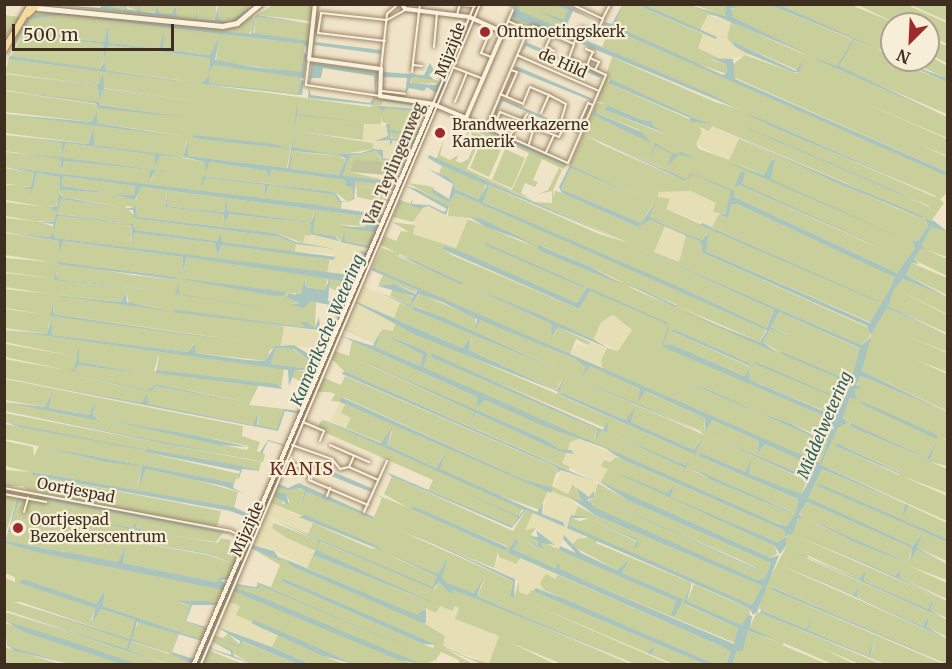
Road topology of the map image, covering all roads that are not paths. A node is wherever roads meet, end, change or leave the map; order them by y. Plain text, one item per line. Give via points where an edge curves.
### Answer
1 (260, 4) edge
2 (315, 4) edge
3 (400, 4) edge
4 (416, 4) edge
5 (480, 4) edge
6 (571, 4) edge
7 (588, 4) edge
8 (610, 4) edge
9 (460, 5) edge
10 (475, 5) edge
11 (34, 7) edge
12 (420, 8) edge
13 (405, 9) junction
14 (513, 10) dead end
15 (585, 11) junction
16 (437, 12) junction
17 (457, 15) junction
18 (472, 18) junction
19 (603, 19) junction
20 (387, 20) junction
21 (508, 21) junction
22 (313, 23) junction
23 (319, 24) junction
24 (492, 27) junction
25 (528, 30) junction
26 (503, 32) junction
27 (552, 34) junction
28 (385, 41) junction
29 (574, 44) junction
30 (434, 47) dead end
31 (586, 49) dead end
32 (4, 50) edge
33 (554, 51) dead end
34 (518, 55) junction
35 (602, 55) dead end
36 (492, 57) junction
37 (590, 58) junction
38 (309, 59) junction
39 (599, 62) junction
40 (413, 65) junction
41 (422, 66) dead end
42 (587, 67) junction
43 (455, 68) junction
44 (381, 69) junction
45 (511, 69) junction
46 (595, 70) junction
47 (412, 72) dead end
48 (467, 73) junction
49 (483, 80) junction
50 (599, 91) junction
51 (381, 94) junction
52 (405, 94) dead end
53 (500, 94) junction
54 (549, 95) junction
55 (395, 96) junction
56 (506, 97) junction
57 (455, 102) dead end
58 (436, 105) junction
59 (593, 105) junction
60 (541, 113) dead end
61 (527, 114) dead end
62 (466, 118) junction
63 (518, 119) junction
64 (486, 127) junction
65 (576, 128) junction
66 (493, 129) junction
67 (582, 130) junction
68 (562, 131) dead end
69 (554, 135) junction
70 (510, 137) junction
71 (528, 145) junction
72 (546, 152) junction
73 (303, 422) junction
74 (320, 441) dead end
75 (289, 445) junction
76 (330, 445) dead end
77 (354, 455) junction
78 (286, 461) junction
79 (387, 461) dead end
80 (369, 462) dead end
81 (349, 467) junction
82 (281, 468) junction
83 (378, 480) junction
84 (4, 488) edge
85 (330, 488) junction
86 (32, 492) junction
87 (4, 494) edge
88 (327, 496) dead end
89 (29, 499) junction
90 (46, 502) dead end
91 (368, 504) junction
92 (24, 512) dead end
93 (364, 512) dead end
94 (247, 540) junction
95 (194, 664) edge
96 (201, 664) edge

1 - 11 main road via 237,23 222,26
2 - 22 street
3 - 13 street
3 - 20 street via 389,10
4 - 12 street
5 - 18 street, Mijzijde
6 - 15 street
7 - 15 street
8 - 19 street
9 - 10 street
9 - 17 street
10 - 18 street, Van Teylingenweg
11 - 32 main road
12 - 13 street
12 - 16 street
12 - 40 street
13 - 20 street
14 - 21 street
15 - 19 street
16 - 17 street
16 - 30 street
17 - 18 street
18 - 24 street
18 - 43 street, Mijzijde
18 - 58 street, Van Teylingenweg
19 - 29 street via 596,34 581,28
20 - 23 street via 321,13
20 - 28 street
21 - 25 street
21 - 26 street
22 - 23 street
22 - 38 street
23 - 28 street via 318,33
24 - 26 street
24 - 36 street via 481,53
25 - 27 street via 533,26
25 - 34 street
26 - 36 street
27 - 29 street
27 - 33 street via 546,47
28 - 44 street
29 - 42 street via 569,58
31 - 37 street via 593,52
34 - 45 street
34 - 50 street, de Hild
35 - 39 street
36 - 49 street
37 - 39 street
37 - 42 street
38 - 44 street
38 - 51 street via 306,86
39 - 46 street
40 - 41 street
40 - 47 street
42 - 46 street
43 - 48 street
43 - 58 street, Mijzijde
44 - 51 street
45 - 53 street
45 - 56 street via 517,72
46 - 50 street via 606,75
48 - 49 street
48 - 57 street
49 - 62 street
50 - 59 street
51 - 55 street
52 - 55 street
53 - 56 street
53 - 64 street
54 - 56 street via 530,87 523,104
54 - 60 street
54 - 65 street via 566,103 560,120
55 - 58 street
58 - 62 street
58 - 73 street, Mijzijde
58 - 75 street, Van Teylingenweg
59 - 65 street via 588,103
59 - 67 street
61 - 63 street via 524,122
62 - 64 street
63 - 66 street via 500,112
63 - 70 street
64 - 66 street
65 - 67 street
66 - 70 street
67 - 72 street via 568,163
68 - 69 street via 559,137
69 - 71 street via 534,128
69 - 72 street
70 - 71 street
71 - 72 street
73 - 74 street via 324,431
73 - 75 street, Mijzijde
75 - 78 street, Mijzijde
75 - 81 street via 332,459 340,469
75 - 82 street, Van Teylingenweg
76 - 77 street
77 - 80 street
77 - 81 street
78 - 82 street, Mijzijde
78 - 85 street via 309,471 309,480
79 - 83 street
81 - 83 street
82 - 94 street, Van Teylingenweg
82 - 96 street, Mijzijde
83 - 91 street
84 - 86 street, Oortjespad
85 - 88 street
85 - 91 street
86 - 89 street, Oortjespad
86 - 94 street, Oortjespad via 231,531
87 - 89 street
89 - 90 street
89 - 92 street, Oortjespad
91 - 93 street
94 - 95 street, Van Teylingenweg

